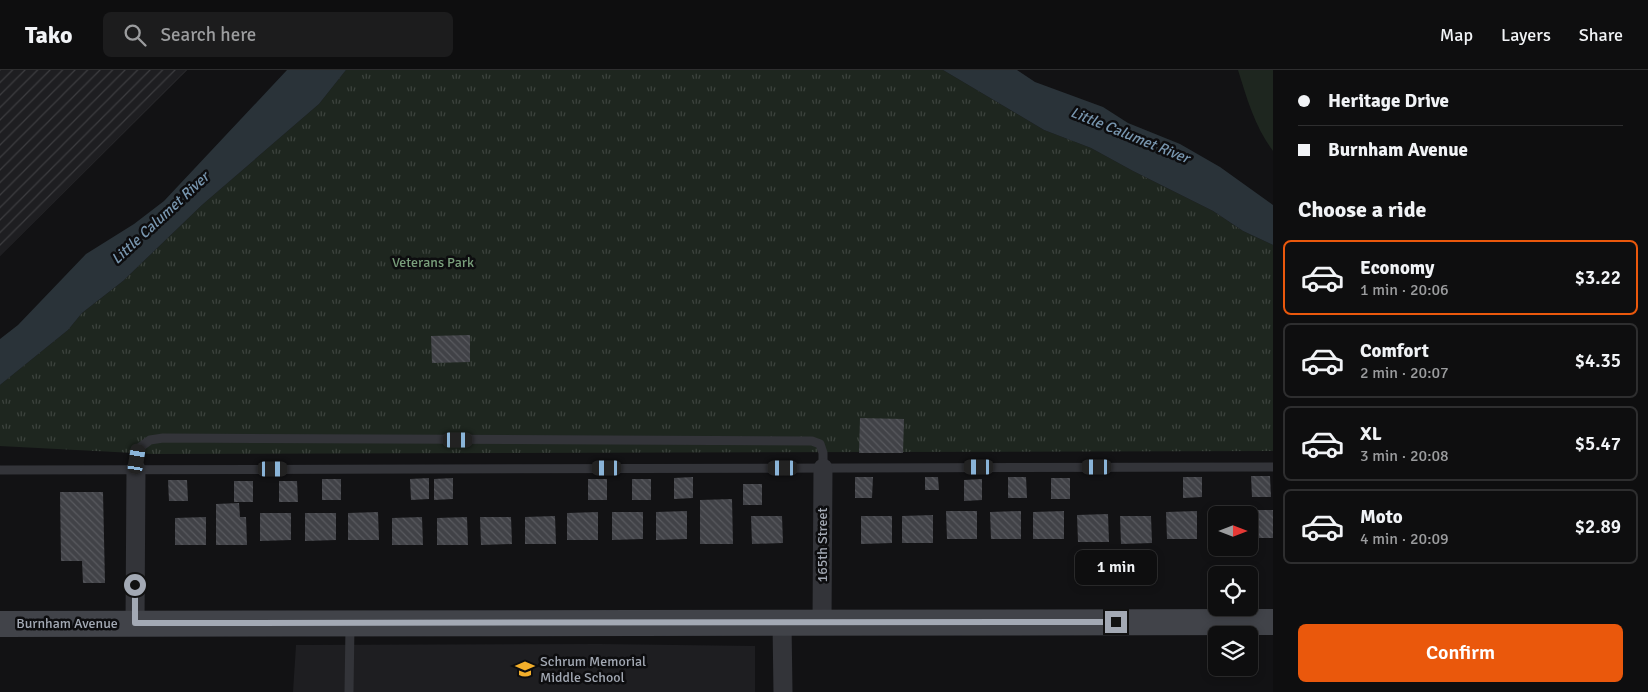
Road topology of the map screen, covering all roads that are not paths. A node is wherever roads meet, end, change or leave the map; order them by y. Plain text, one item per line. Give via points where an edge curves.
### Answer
1 (1273, 466) edge
2 (823, 468) junction
3 (136, 469) junction
4 (0, 470) edge
5 (1273, 622) edge
6 (135, 623) junction
7 (350, 623) junction
8 (782, 623) junction
9 (822, 623) junction
10 (0, 624) edge
11 (349, 692) edge
12 (783, 692) edge

1 - 2 lane
2 - 3 lane
2 - 3 lane via 820,444 812,441 163,438 150,440 139,448
2 - 9 street, 165th Street
3 - 4 lane
3 - 6 street
5 - 9 main road, Burnham Avenue
6 - 7 main road, Burnham Avenue
6 - 10 main road, Burnham Avenue
7 - 8 main road, Burnham Avenue
7 - 11 lane
8 - 9 main road, Burnham Avenue
8 - 12 street

